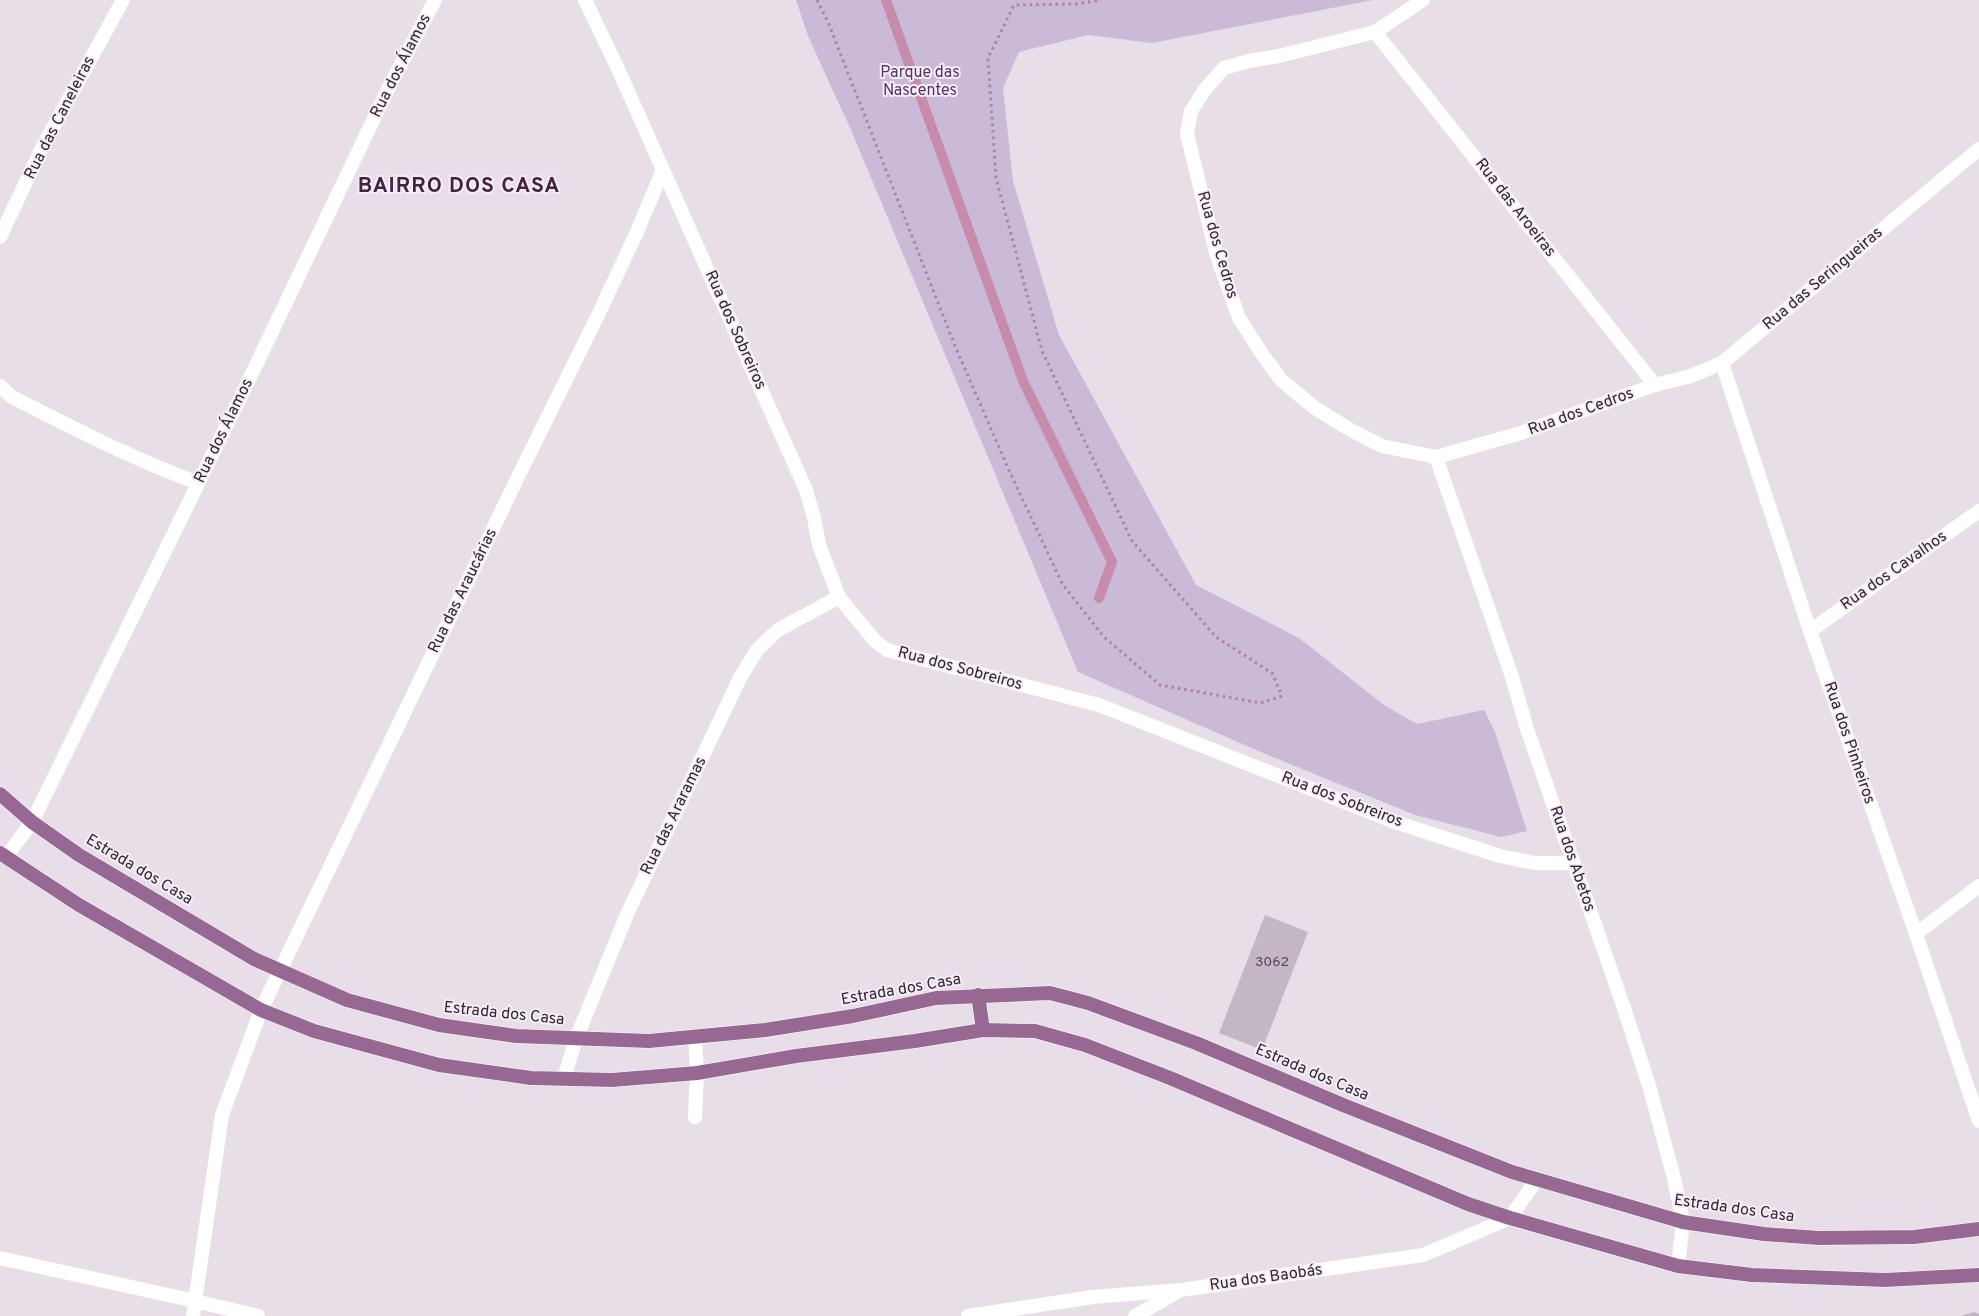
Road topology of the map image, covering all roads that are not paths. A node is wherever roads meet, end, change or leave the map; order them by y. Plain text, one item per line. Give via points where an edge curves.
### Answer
1 (123, 0) edge
2 (435, 0) edge
3 (585, 0) edge
4 (1423, 0) edge
5 (1375, 32) junction
6 (1979, 149) edge
7 (662, 170) junction
8 (0, 237) edge
9 (1722, 363) junction
10 (1655, 385) junction
11 (0, 386) edge
12 (1436, 457) junction
13 (198, 482) junction
14 (1979, 511) edge
15 (839, 597) junction
16 (1810, 632) junction
17 (0, 794) edge
18 (32, 822) junction
19 (3, 855) edge
20 (1574, 863) junction
21 (1979, 886) edge
22 (1916, 934) junction
23 (281, 972) junction
24 (978, 995) junction
25 (261, 1010) junction
26 (983, 1030) junction
27 (695, 1037) junction
28 (576, 1039) junction
29 (697, 1073) junction
30 (564, 1078) junction
31 (695, 1117) dead end
32 (1979, 1121) edge
33 (1537, 1179) junction
34 (1510, 1218) junction
35 (1683, 1222) junction
36 (1979, 1229) edge
37 (0, 1258) edge
38 (1678, 1266) junction
39 (1979, 1275) edge
40 (1181, 1290) junction
41 (195, 1301) junction
42 (1022, 1313) edge
43 (193, 1316) edge
44 (258, 1316) edge
45 (968, 1316) edge
46 (1135, 1316) edge

1 - 8 street, Rua das Caneleiras via 43,146
2 - 13 street, Rua dos Álamos via 390,85
3 - 7 street, Rua dos Sobreiros
4 - 5 street
5 - 10 street, Rua das Aroeiras
5 - 12 street, Rua dos Cedros via 1224,68 1191,111 1187,134 1217,256 1239,318 1282,380 1315,408 1382,446
6 - 9 street, Rua das Seringueiras
7 - 15 street, Rua dos Sobreiros via 806,490 818,544
7 - 23 street, Rua das Araucárias via 599,313
9 - 10 street, Rua das Seringueiras via 1691,376
9 - 16 street, Rua dos Pinheiros
10 - 12 street, Rua dos Cedros via 1521,433
11 - 13 street via 12,397 108,445
12 - 20 street, Rua dos Abetos
13 - 18 street, Rua dos Álamos
14 - 16 street, Rua dos Cavalhos
15 - 20 street, Rua dos Sobreiros via 874,641 887,650 1099,705 1395,822 1500,856 1534,863
15 - 28 street, Rua das Araramas via 778,630 757,650 628,912
16 - 22 street, Rua dos Pinheiros
17 - 18 main road, Estrada dos Casa
18 - 19 street, Rua dos Álamos
18 - 23 main road, Estrada dos Casa via 79,855
19 - 25 main road via 79,905
20 - 35 street, Rua dos Abetos via 1650,1089
21 - 22 street
22 - 32 street, Rua dos Pinheiros
23 - 25 street, Rua das Araucárias
23 - 28 main road, Estrada dos Casa via 347,1000 439,1025 516,1036
24 - 26 main road
24 - 27 main road, Estrada dos Casa via 936,998 765,1030
24 - 33 main road, Estrada dos Casa via 1050,993 1088,1004 1196,1043 1343,1105
25 - 30 main road via 314,1031 439,1065 531,1078
25 - 41 street, Rua das Araucárias via 222,1115
26 - 29 main road
26 - 34 main road via 1035,1031 1085,1045 1468,1204
27 - 28 main road, Estrada dos Casa via 649,1041
27 - 29 street
28 - 30 street, Rua das Araramas
29 - 30 main road via 612,1080
29 - 31 street
33 - 34 street
33 - 35 main road, Estrada dos Casa
34 - 38 main road
34 - 40 street, Rua dos Baobás via 1423,1255
35 - 36 main road, Estrada dos Casa via 1819,1238 1914,1237
35 - 38 street, Rua dos Abetos
37 - 41 street
38 - 39 main road via 1752,1275 1884,1280
40 - 42 street, Rua dos Baobás via 1093,1297
40 - 46 street
41 - 43 street, Rua das Araucárias
41 - 44 street
42 - 45 street, Rua dos Baobás

